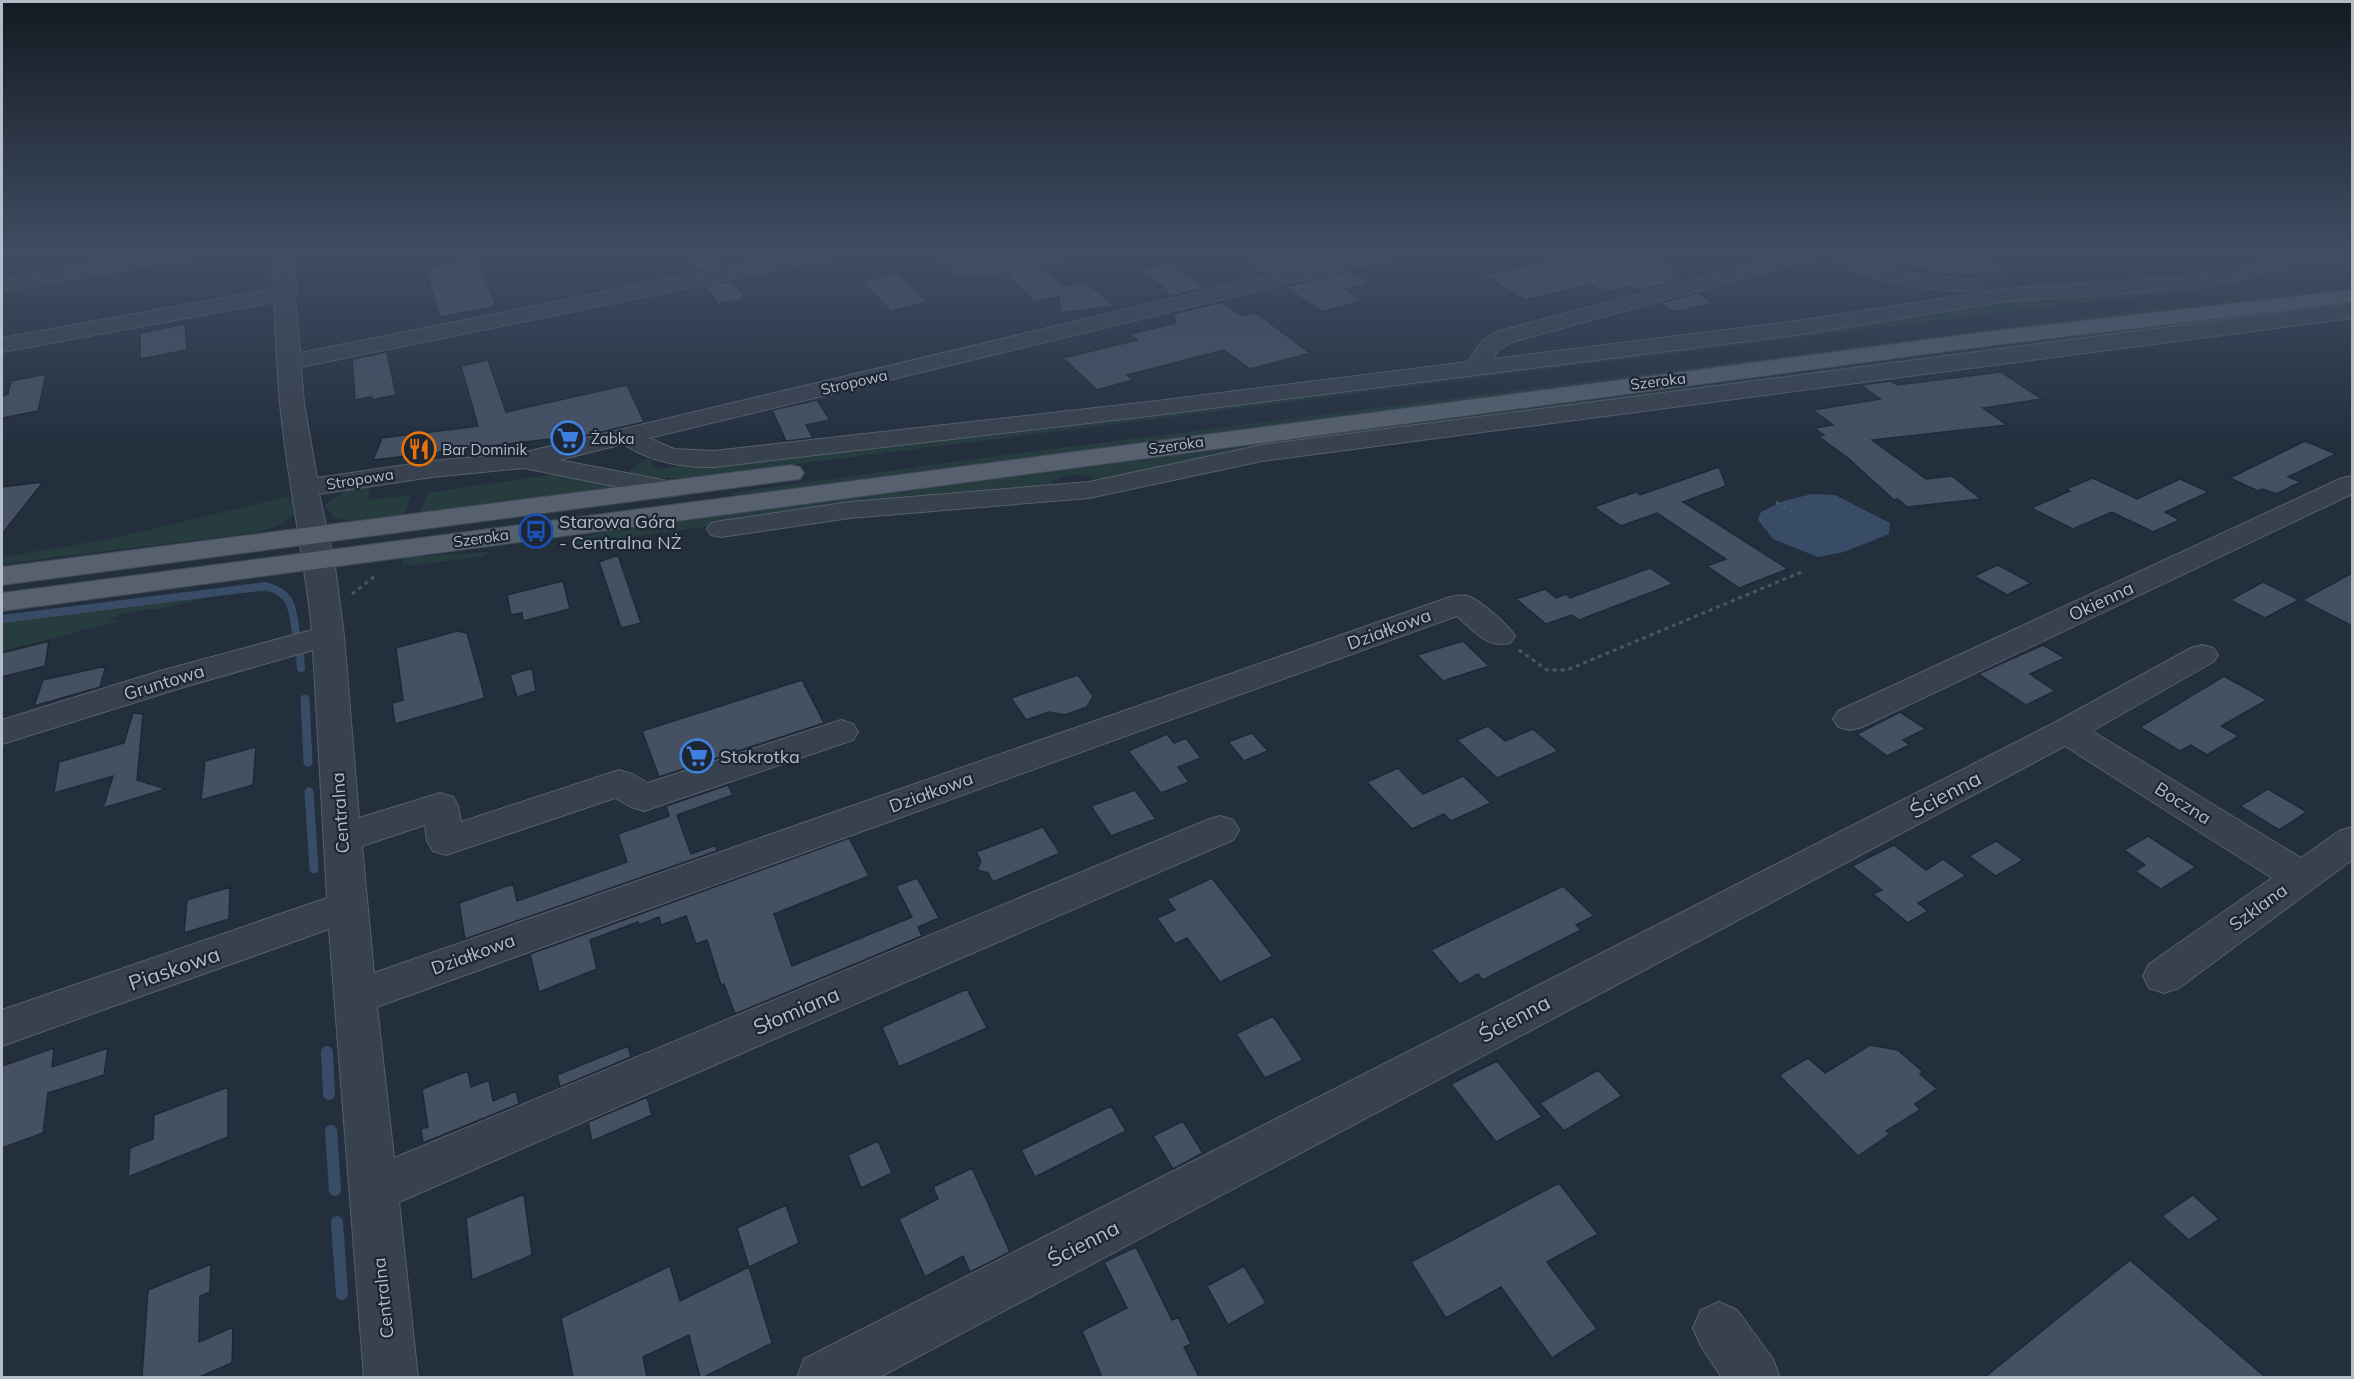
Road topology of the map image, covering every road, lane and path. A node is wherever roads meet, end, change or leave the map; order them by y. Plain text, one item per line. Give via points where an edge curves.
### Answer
1 (164, 315) edge
2 (288, 315) edge
3 (521, 315) edge
4 (1129, 315) edge
5 (1584, 315) edge
6 (1883, 315) edge
7 (2043, 315) edge
8 (2175, 315) edge
9 (2313, 315) edge
10 (2, 345) edge
11 (291, 362) junction
12 (1477, 368) junction
13 (628, 436) junction
14 (522, 461) junction
15 (2352, 484) edge
16 (306, 488) junction
17 (668, 489) junction
18 (1776, 502) dead end
19 (1791, 512) dead end
20 (721, 529) dead end
21 (316, 547) junction
22 (1804, 571) dead end
23 (377, 574) dead end
24 (2, 576) edge
25 (349, 596) dead end
26 (2, 602) edge
27 (328, 636) junction
28 (1499, 636) joint
29 (2202, 655) dead end
30 (1850, 719) dead end
31 (2066, 731) junction
32 (2, 732) edge
33 (841, 732) dead end
34 (1220, 830) dead end
35 (342, 838) junction
36 (2352, 841) edge
37 (2300, 876) junction
38 (347, 907) junction
39 (2164, 976) dead end
40 (355, 997) junction
41 (2, 1028) edge
42 (372, 1190) junction
43 (1719, 1328) dead end
44 (391, 1377) edge
45 (824, 1377) edge
46 (1754, 1377) edge

1 - 10 street
2 - 11 street, Centralna
3 - 11 street
4 - 13 street, Stropowa
5 - 12 street via 1491,343
6 - 12 street, Szeroka
7 - 17 main road, Szeroka
8 - 21 main road, Szeroka
9 - 20 street via 1236,457 1089,490 861,509
11 - 16 street, Centralna via 292,402
12 - 13 street, Szeroka via 714,459 668,457
13 - 14 street, Stropowa
14 - 16 street, Stropowa via 432,469
14 - 17 street
15 - 30 street, Okienna
16 - 21 street, Centralna
17 - 21 main road, Szeroka
18 - 19 path
21 - 24 main road, Szeroka
21 - 26 main road, Szeroka
21 - 27 street, Centralna
22 - 28 path via 1567,670 1546,670
23 - 25 path
27 - 32 street, Gruntowa
27 - 35 street, Centralna
28 - 40 street, Działkowa via 1461,603
29 - 31 street, Ścienna
31 - 37 street, Boczna
31 - 45 street, Ścienna
33 - 35 street via 644,798 619,783 446,841 440,806
34 - 42 street, Słomiana
35 - 38 street, Centralna
36 - 37 street, Szklana
37 - 39 street, Szklana
38 - 40 street, Centralna
38 - 41 street, Piaskowa
40 - 42 street, Centralna
42 - 44 street, Centralna
43 - 46 street

